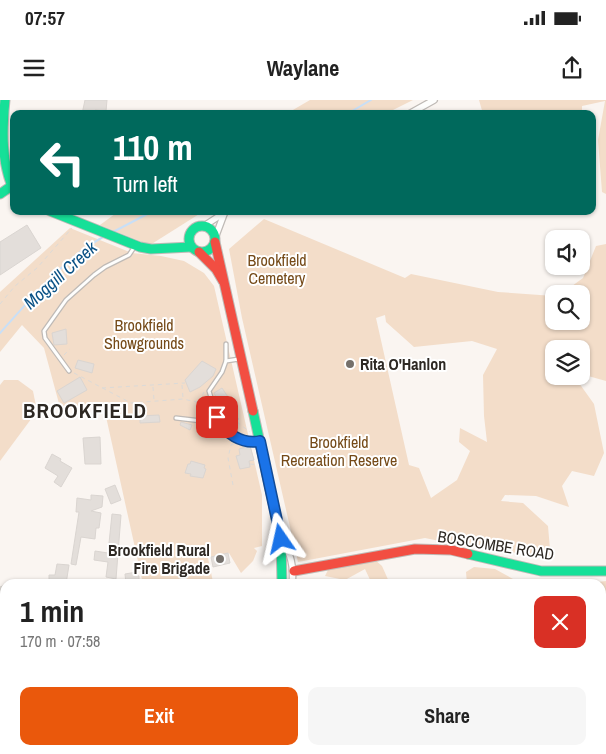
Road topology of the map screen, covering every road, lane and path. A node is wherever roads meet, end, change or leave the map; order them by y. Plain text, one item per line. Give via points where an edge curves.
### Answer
1 (6, 100) edge
2 (434, 100) edge
3 (416, 110) edge
4 (1, 137) edge
5 (10, 186) edge
6 (60, 215) edge
7 (220, 215) edge
8 (224, 215) edge
9 (204, 226) junction
10 (73, 227) dead end
11 (215, 240) junction
12 (132, 244) junction
13 (193, 246) junction
14 (224, 283) junction
15 (0, 304) edge
16 (226, 344) dead end
17 (70, 350) dead end
18 (60, 358) junction
19 (242, 358) junction
20 (226, 361) junction
21 (69, 371) joint
22 (185, 383) dead end
23 (182, 384) junction
24 (153, 386) junction
25 (101, 388) junction
26 (205, 390) dead end
27 (183, 399) junction
28 (154, 400) junction
29 (199, 403) junction
30 (216, 411) junction
31 (176, 418) dead end
32 (219, 422) junction
33 (238, 422) dead end
34 (252, 433) dead end
35 (244, 440) junction
36 (260, 441) junction
37 (250, 464) dead end
38 (258, 465) dead end
39 (233, 485) dead end
40 (281, 539) junction
41 (294, 571) junction
42 (606, 571) edge
43 (286, 579) edge
44 (289, 579) edge

1 - 4 main road
2 - 3 street
4 - 5 main road via 1,162
6 - 12 main road
7 - 9 street
8 - 11 street
9 - 11 main road via 211,230
9 - 13 main road via 195,228 190,234
10 - 15 path
11 - 13 main road via 207,252
11 - 14 main road
12 - 13 main road via 151,249
12 - 18 lane via 129,255 94,275 66,300 44,331 44,338
13 - 14 main road via 216,269
14 - 19 main road
16 - 20 lane
17 - 18 path
18 - 21 lane
19 - 20 lane
19 - 36 main road
20 - 30 lane via 209,392
21 - 25 path
22 - 23 path
23 - 24 path
23 - 27 path
24 - 25 path
24 - 28 path
25 - 28 path via 131,403
26 - 29 path
27 - 28 path
27 - 29 path
29 - 30 path
30 - 32 lane
31 - 32 lane
32 - 35 lane via 229,433
33 - 34 path
35 - 36 lane
35 - 39 path via 231,444 228,458
36 - 40 main road
37 - 38 path
40 - 41 street
40 - 43 main road
41 - 42 main road, BOSCOMBE ROAD via 415,549 451,550 541,571
41 - 44 street

